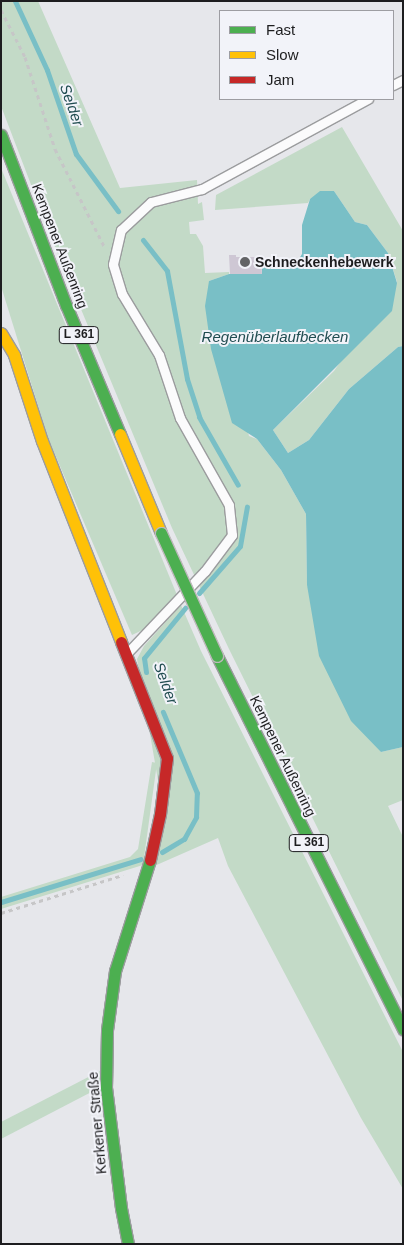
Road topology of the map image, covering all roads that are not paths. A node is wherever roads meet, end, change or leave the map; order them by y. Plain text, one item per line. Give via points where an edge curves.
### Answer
1 (366, 100) edge
2 (1, 135) edge
3 (1, 334) edge
4 (127, 654) junction
5 (403, 1029) edge
6 (128, 1244) edge

1 - 4 lane via 202,189 151,202 121,230 113,264 122,294 159,354 180,418 229,505 232,535 205,570
2 - 5 main road, Kempener Außenring / L 361, bridge via 66,305 161,533 217,656
3 - 4 main road, Kerkener Straße via 14,355 42,440
4 - 6 main road, Kerkener Straße via 167,758 160,814 148,868 115,971 107,1030 106,1088

